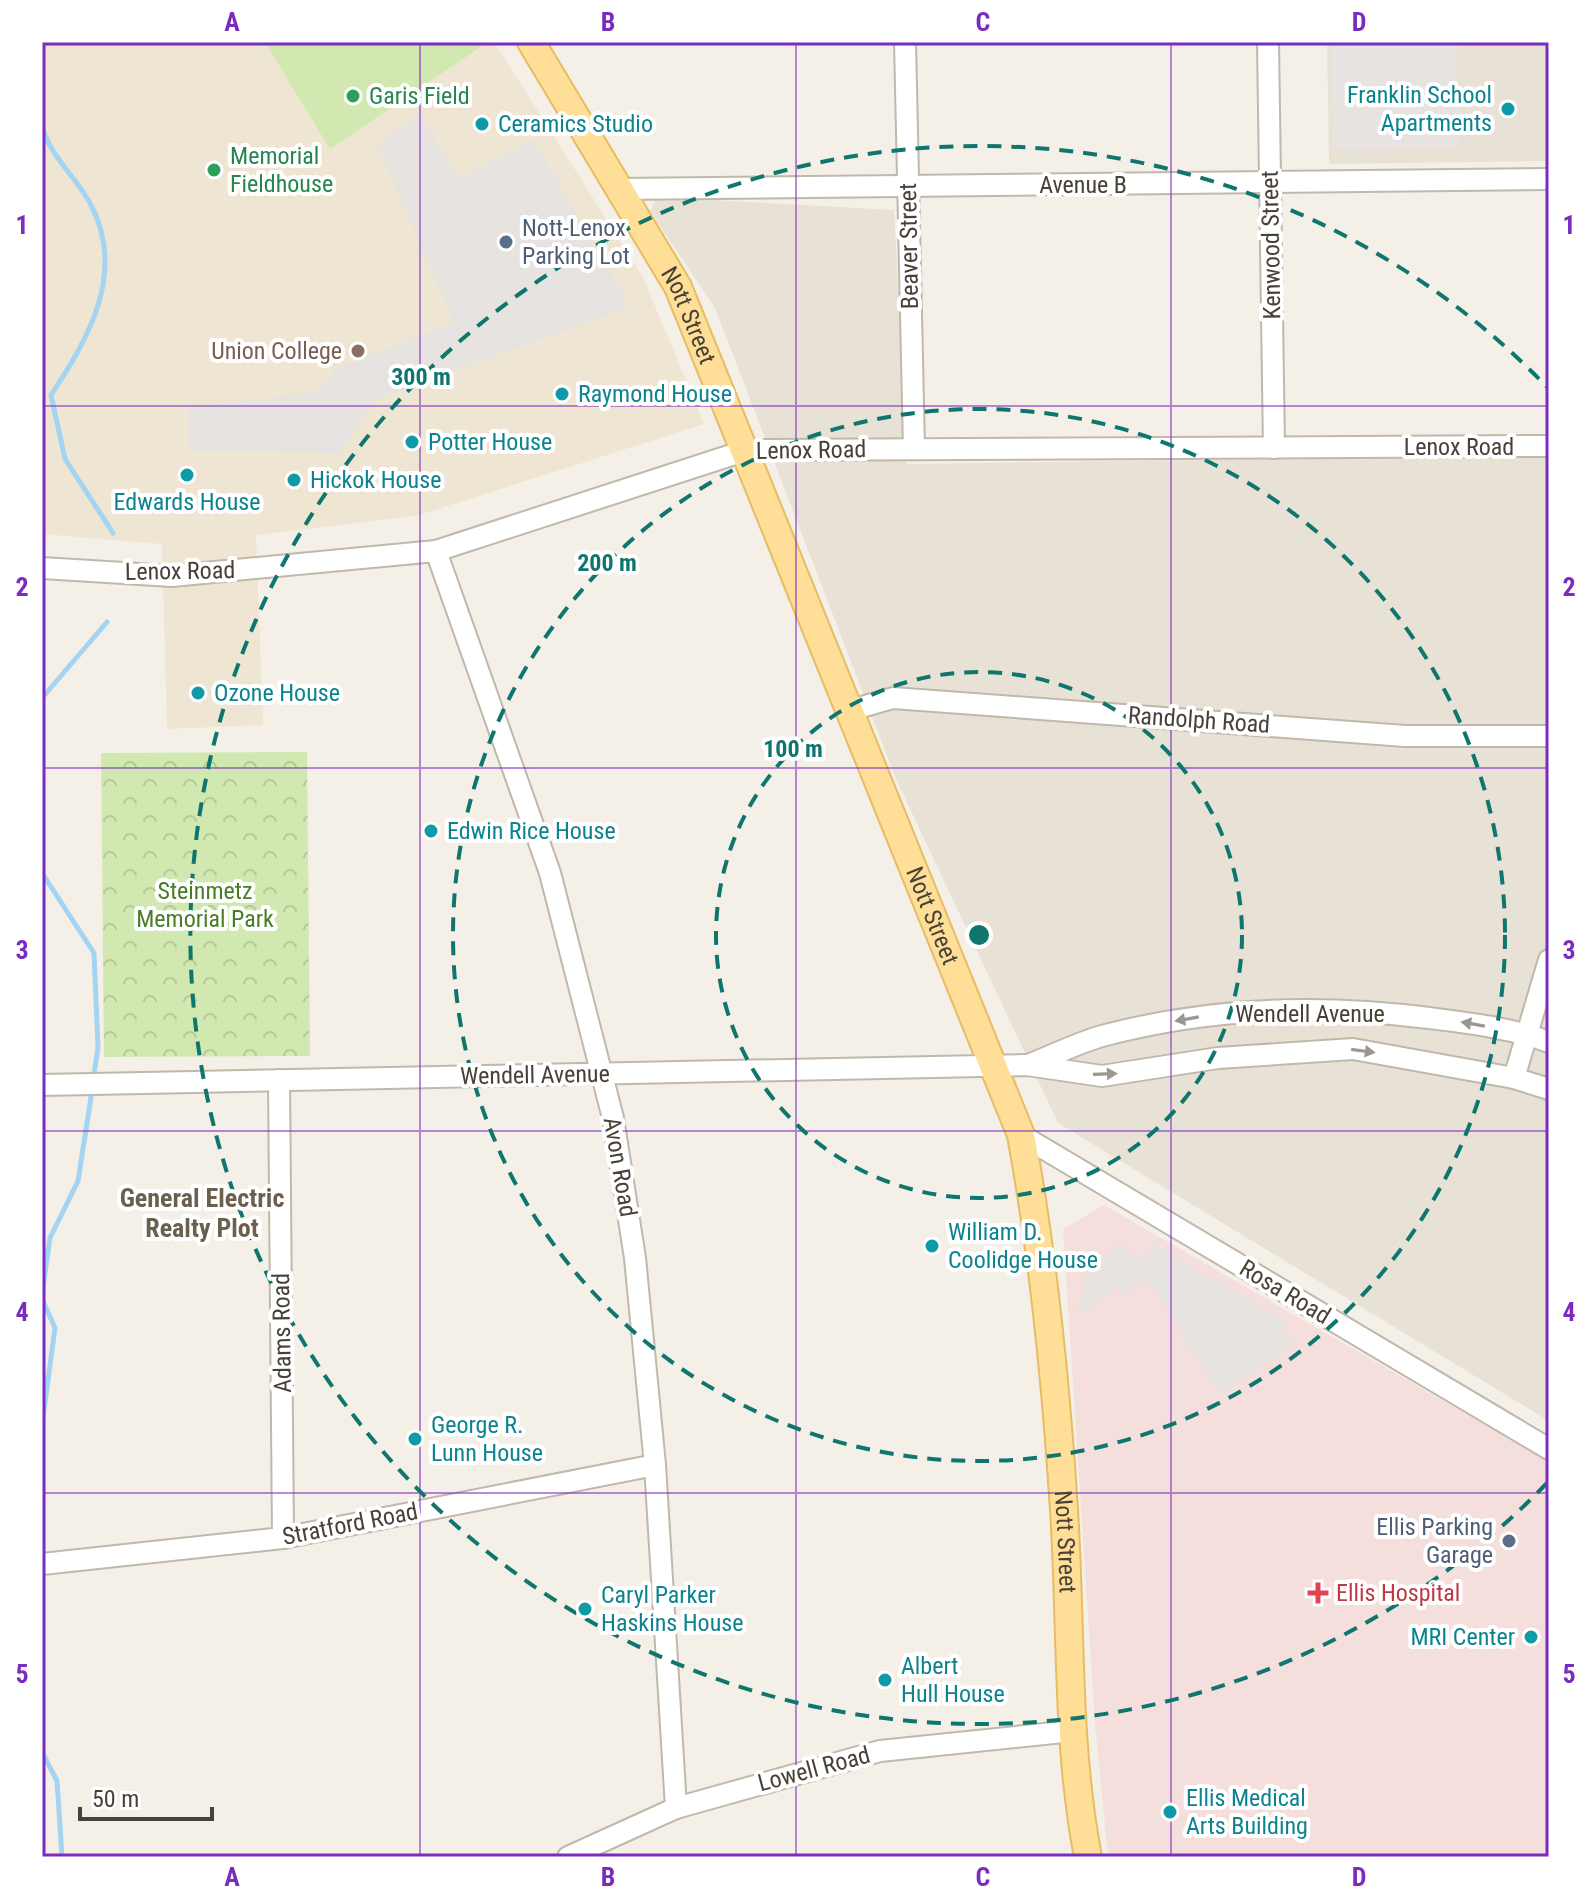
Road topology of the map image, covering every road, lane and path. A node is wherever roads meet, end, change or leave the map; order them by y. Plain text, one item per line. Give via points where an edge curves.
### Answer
1 (905, 42) edge
2 (1268, 42) edge
3 (538, 48) edge
4 (1549, 179) edge
5 (1270, 184) junction
6 (908, 186) junction
7 (618, 189) junction
8 (1549, 446) edge
9 (1274, 448) junction
10 (914, 449) junction
11 (747, 450) junction
12 (436, 551) junction
13 (42, 568) edge
14 (851, 710) junction
15 (1549, 736) edge
16 (1549, 960) edge
17 (1527, 1034) junction
18 (1549, 1042) edge
19 (1027, 1065) junction
20 (994, 1068) junction
21 (601, 1074) junction
22 (1514, 1078) junction
23 (279, 1080) junction
24 (43, 1085) edge
25 (1549, 1089) edge
26 (1021, 1135) junction
27 (1548, 1447) edge
28 (655, 1465) junction
29 (283, 1538) junction
30 (42, 1564) edge
31 (1073, 1731) junction
32 (676, 1808) junction
33 (568, 1857) edge
34 (1088, 1857) edge

1 - 6 street, Beaver Street
2 - 5 street, Kenwood Street
3 - 7 main road, Nott Street
4 - 5 street, Avenue B
5 - 6 street, Avenue B
5 - 9 street, Kenwood Street
6 - 7 street, Avenue B
6 - 10 street, Beaver Street
7 - 11 main road, Nott Street via 678,287
8 - 9 street, Lenox Road
9 - 10 street, Lenox Road
10 - 11 street, Lenox Road
11 - 12 street, Lenox Road
11 - 14 main road, Nott Street
12 - 13 street, Lenox Road via 172,576
12 - 21 street, Avon Road via 550,873
14 - 15 street, Randolph Road via 893,698 1405,736
14 - 20 main road, Nott Street
16 - 17 street
17 - 18 street, Wendell Avenue
17 -> 19 street, Wendell Avenue via 1380,1013 1256,1010 1100,1036
17 - 22 street
19 - 20 street, Wendell Avenue
19 -> 22 street, Wendell Avenue via 1102,1076 1218,1058 1353,1049
20 - 21 street, Wendell Avenue
20 - 26 main road, Nott Street
21 - 23 street, Wendell Avenue
21 - 28 street, Avon Road via 635,1258
22 - 25 street, Wendell Avenue
23 - 24 street, Wendell Avenue
23 - 29 street, Adams Road
26 - 27 street, Rosa Road
26 - 31 main road, Nott Street via 1039,1236 1064,1496
28 - 29 street, Stratford Road
28 - 32 street, Avon Road
29 - 30 street, Stratford Road
31 - 32 street, Lowell Road via 880,1751
31 - 34 main road, Nott Street
32 - 33 street, Lowell Road

